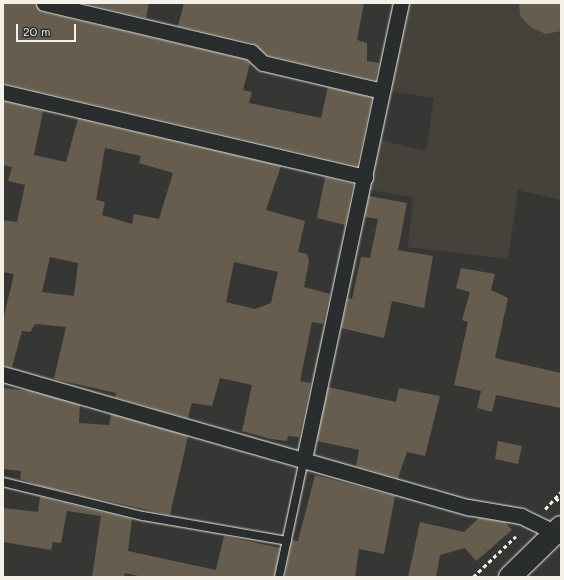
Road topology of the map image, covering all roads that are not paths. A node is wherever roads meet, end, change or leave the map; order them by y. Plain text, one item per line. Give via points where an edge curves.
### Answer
1 (44, 3) edge
2 (400, 3) edge
3 (382, 90) junction
4 (3, 92) edge
5 (365, 176) junction
6 (3, 374) edge
7 (304, 459) junction
8 (3, 482) edge
9 (559, 532) edge
10 (287, 541) junction
11 (279, 577) edge
12 (510, 577) edge

1 - 3 street via 251,52 262,63
2 - 3 street
3 - 5 street
4 - 5 street
5 - 7 street
6 - 7 street
7 - 9 street via 468,507 521,516
7 - 10 lane
8 - 10 lane via 143,516
9 - 12 main road
10 - 11 lane

